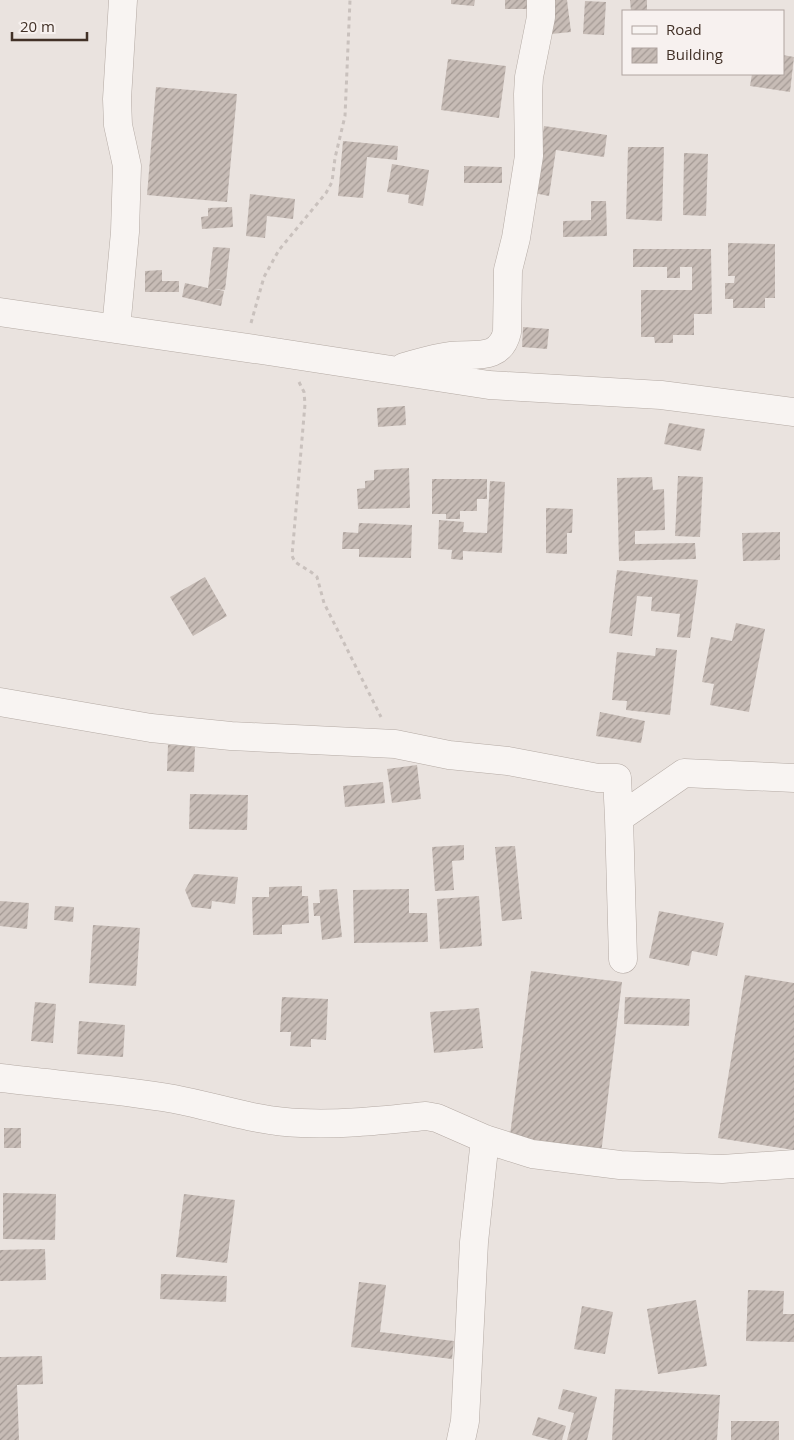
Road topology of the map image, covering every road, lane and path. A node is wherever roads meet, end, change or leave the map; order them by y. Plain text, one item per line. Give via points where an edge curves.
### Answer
1 (123, 0) edge
2 (350, 0) edge
3 (541, 0) edge
4 (0, 312) edge
5 (116, 328) junction
6 (256, 349) junction
7 (390, 370) junction
8 (623, 393) junction
9 (794, 412) edge
10 (794, 425) edge
11 (0, 702) edge
12 (395, 744) junction
13 (794, 778) edge
14 (619, 818) junction
15 (624, 959) dead end
16 (0, 1078) edge
17 (485, 1139) junction
18 (794, 1164) edge
19 (461, 1440) edge

1 - 5 street via 117,99 118,125 127,166
2 - 6 path via 345,116 332,182 279,250 264,277
3 - 7 street via 541,17 528,86 529,156 508,270 505,339 497,349 485,354 451,356
4 - 5 street
5 - 6 street
6 - 7 street
6 - 12 path via 300,383 304,392 292,556 295,562 317,577 324,603
7 - 8 street via 489,385
8 - 9 street
8 - 10 street
11 - 12 street via 151,728 231,736
12 - 14 street via 598,778 617,778
13 - 14 street via 684,773
14 - 15 street
16 - 17 street via 174,1099 300,1123 426,1116
17 - 18 street via 532,1154 620,1165 729,1169
17 - 19 street via 474,1242 465,1421

